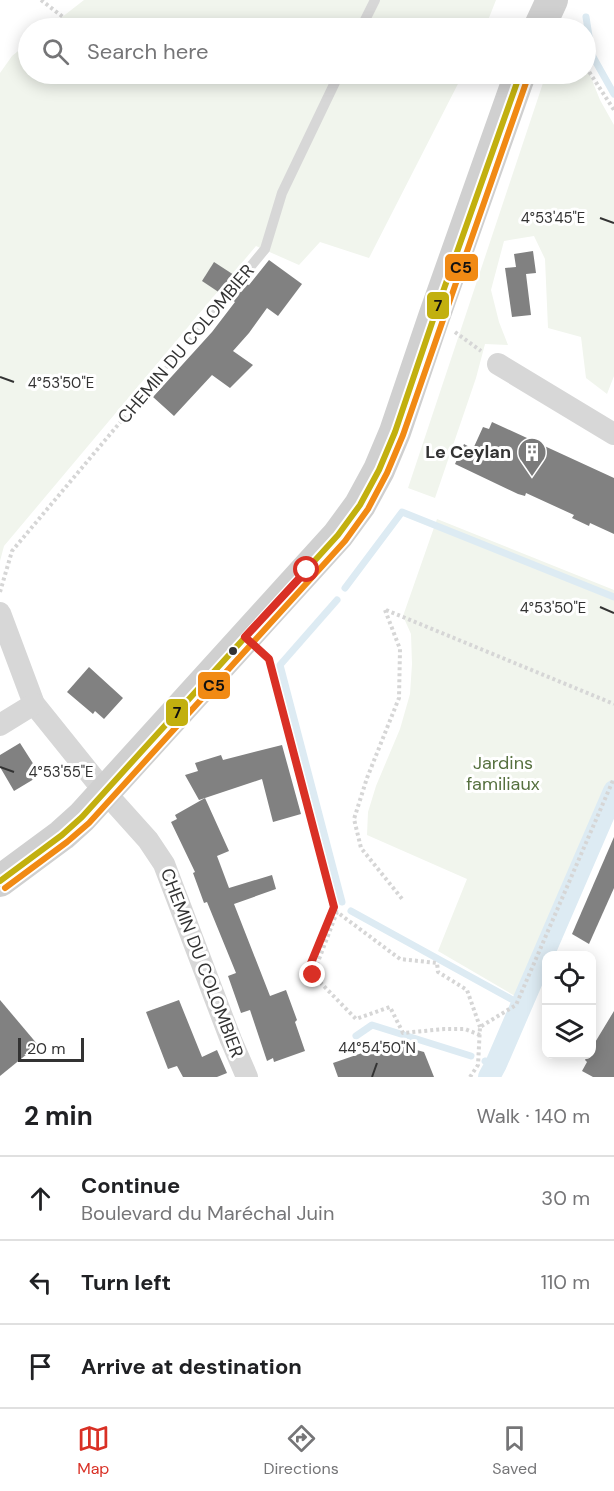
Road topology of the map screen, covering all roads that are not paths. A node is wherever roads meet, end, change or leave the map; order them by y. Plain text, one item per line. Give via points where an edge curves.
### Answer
1 (375, 0) edge
2 (552, 0) edge
3 (366, 18) edge
4 (543, 18) edge
5 (334, 84) edge
6 (516, 84) edge
7 (227, 295) road end
8 (498, 364) road end
9 (614, 434) edge
10 (0, 613) edge
11 (34, 704) junction
12 (0, 725) edge
13 (104, 791) junction
14 (0, 881) edge
15 (247, 1077) edge

1 - 3 lane
2 - 4 main road
5 - 7 lane, CHEMIN DU COLOMBIER via 282,193 265,249
6 - 13 main road via 395,432 360,505 338,535
8 - 9 street
10 - 11 street, CHEMIN DU COLOMBIER
11 - 12 street
11 - 13 street, CHEMIN DU COLOMBIER
13 - 14 main road via 62,835
13 - 15 street, CHEMIN DU COLOMBIER via 164,864

